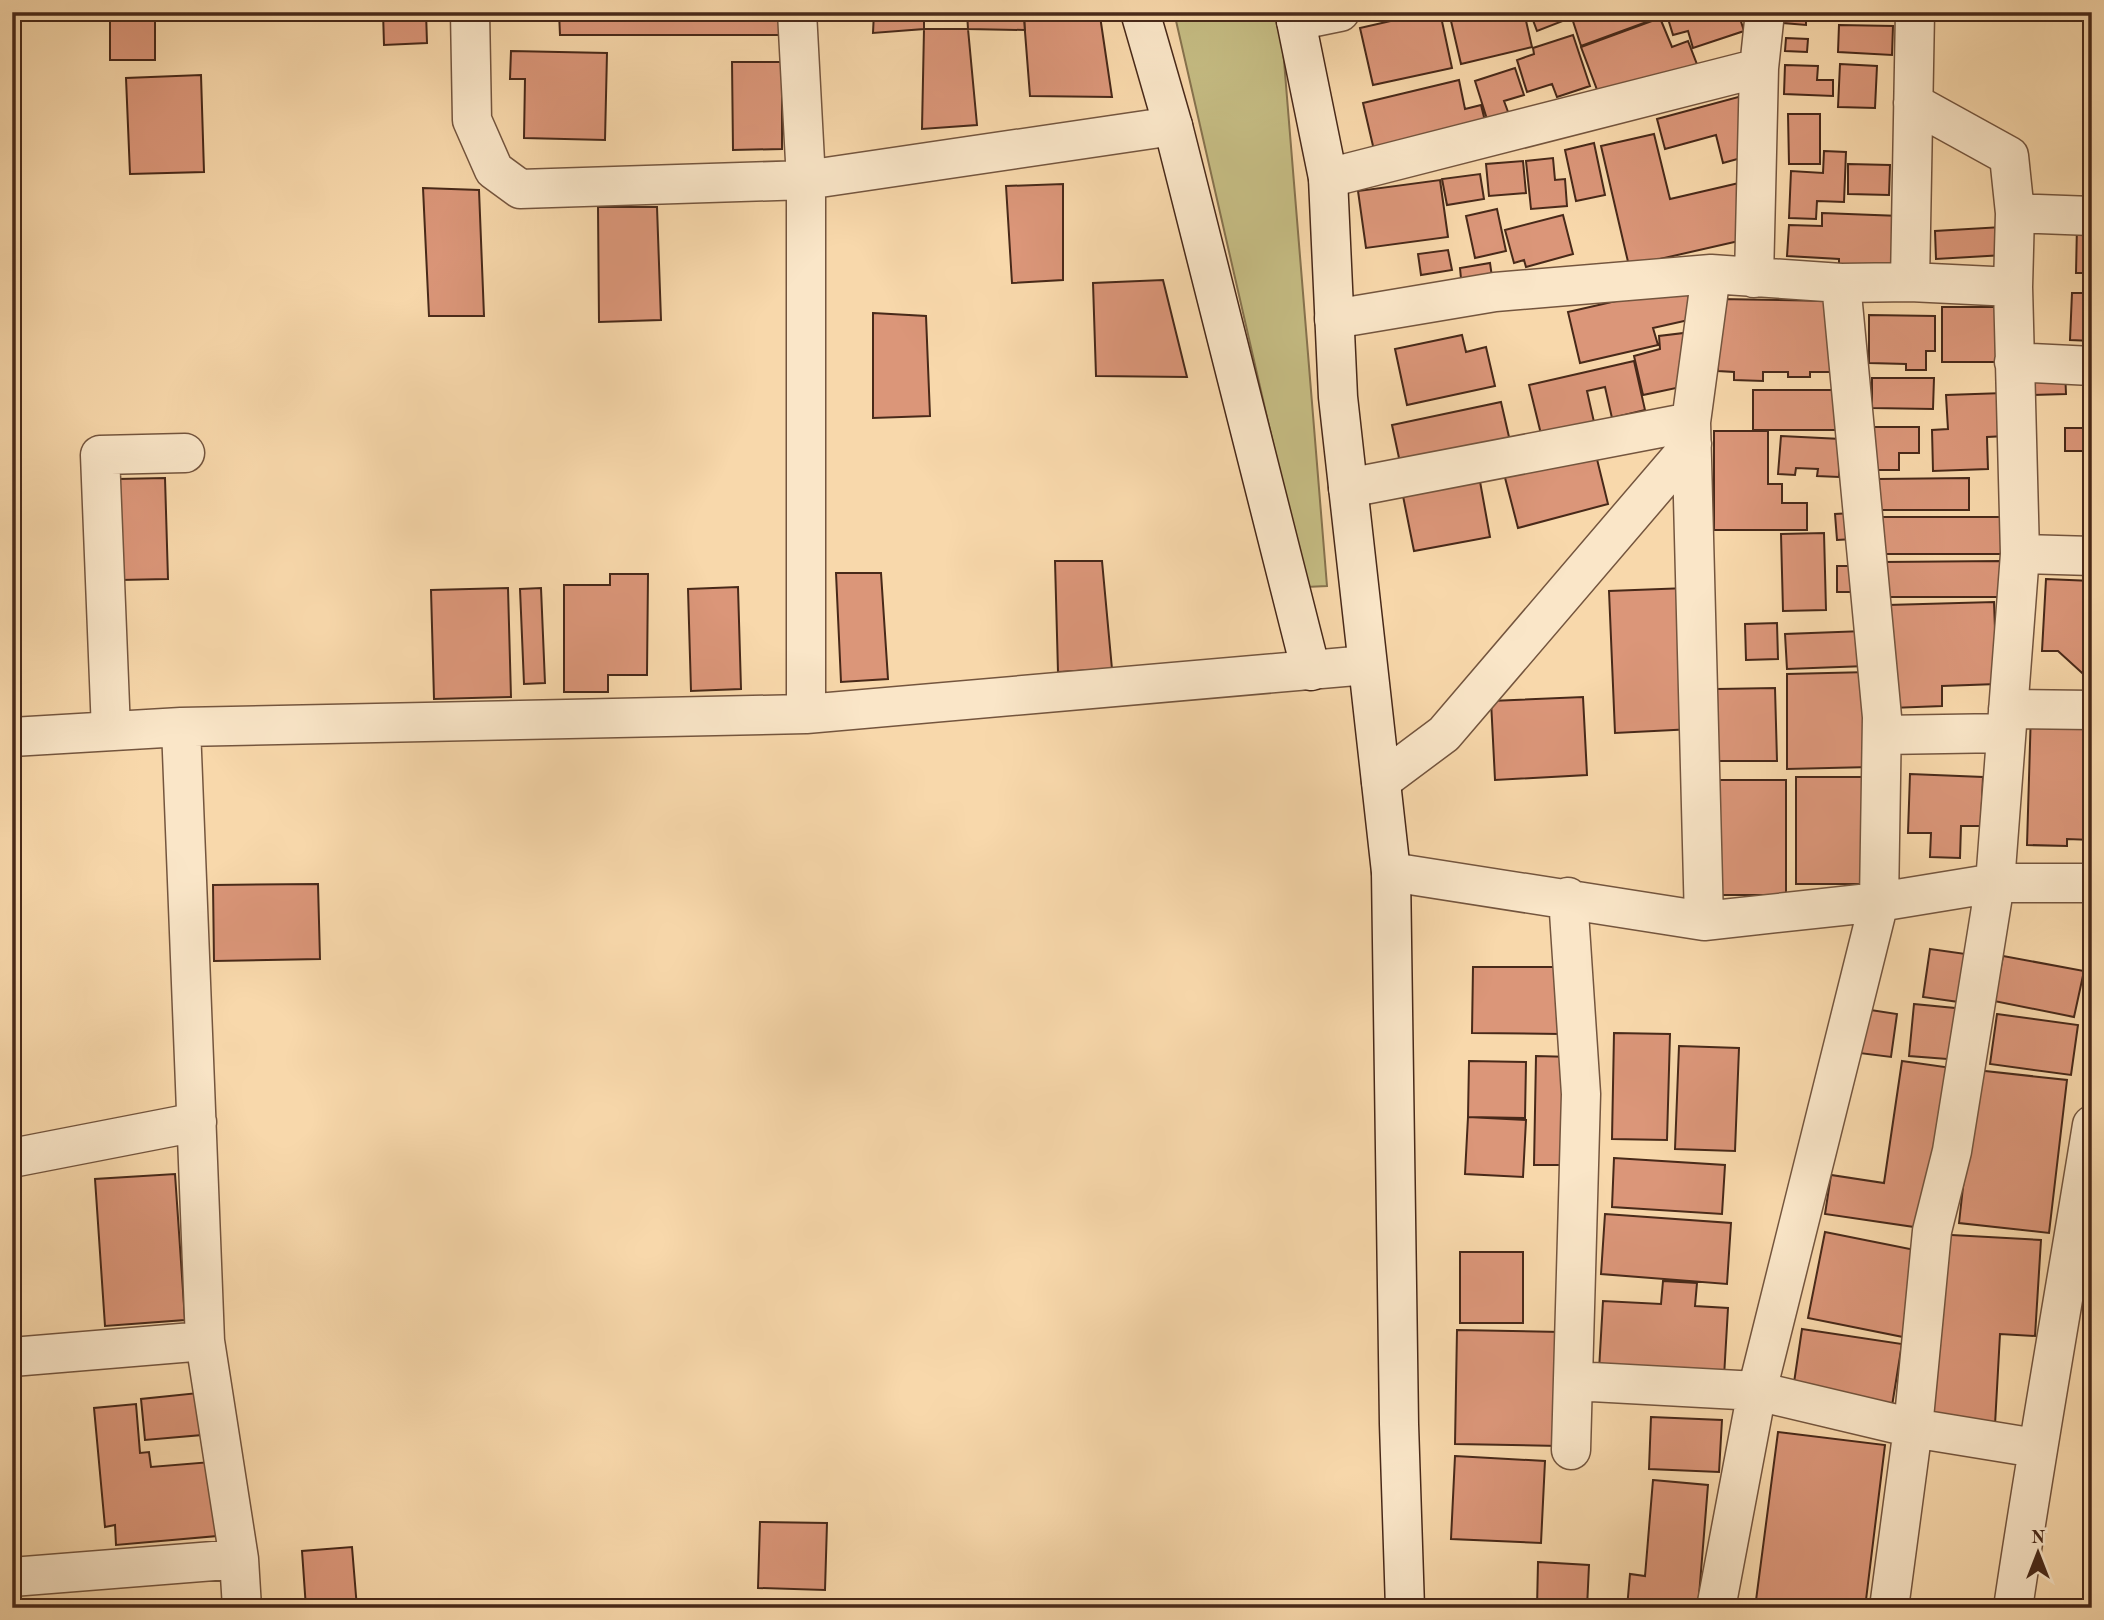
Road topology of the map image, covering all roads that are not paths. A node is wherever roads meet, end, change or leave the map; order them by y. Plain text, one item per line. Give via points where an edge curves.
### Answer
1 (470, 12) edge
2 (797, 12) edge
3 (1140, 12) edge
4 (1340, 12) edge
5 (1765, 12) edge
6 (1915, 12) edge
7 (1296, 17) edge
8 (1759, 68) junction
9 (1913, 103) junction
10 (1172, 126) junction
11 (1328, 178) junction
12 (806, 180) junction
13 (2015, 213) junction
14 (2092, 216) edge
15 (1711, 274) junction
16 (1754, 278) junction
17 (1910, 282) junction
18 (1841, 283) junction
19 (2013, 287) junction
20 (1334, 319) junction
21 (2014, 362) junction
22 (2092, 366) edge
23 (1692, 433) junction
24 (185, 453) dead end
25 (1348, 488) junction
26 (2020, 554) junction
27 (2092, 556) edge
28 (1367, 664) junction
29 (1311, 671) junction
30 (2092, 710) edge
31 (806, 713) junction
32 (2007, 721) junction
33 (181, 727) junction
34 (111, 731) junction
35 (1882, 735) junction
36 (12, 737) edge
37 (1381, 781) junction
38 (1391, 872) junction
39 (1995, 883) junction
40 (2092, 883) edge
41 (1568, 897) junction
42 (1879, 902) junction
43 (1704, 921) junction
44 (197, 1122) junction
45 (2092, 1125) edge
46 (12, 1158) edge
47 (2080, 1274) edge
48 (205, 1341) junction
49 (12, 1357) edge
50 (1573, 1381) junction
51 (1757, 1391) junction
52 (1913, 1428) junction
53 (2036, 1448) junction
54 (1571, 1450) dead end
55 (239, 1559) junction
56 (12, 1577) edge
57 (242, 1608) edge
58 (1405, 1608) edge
59 (1716, 1608) edge
60 (1889, 1608) edge
61 (2013, 1608) edge

1 - 12 street via 472,120 494,170 520,189
2 - 12 street
3 - 10 street
4 - 7 street
5 - 8 street
6 - 9 street
7 - 11 street
8 - 11 street
8 - 16 street
9 - 13 street via 2009,156
9 - 17 street
10 - 12 street
10 - 29 street
11 - 20 street
12 - 31 street
13 - 14 street
13 - 19 street
15 - 16 street
15 - 20 street via 1495,292
15 - 23 street
16 - 18 street
17 - 18 street
17 - 19 street
18 - 35 street
19 - 21 street
20 - 25 street
21 - 22 street
21 - 26 street
23 - 25 street
23 - 37 street via 1444,734
23 - 43 street
24 - 34 street via 100,455
25 - 28 street
26 - 27 street
26 - 32 street
28 - 29 street
28 - 37 street
29 - 31 street
30 - 32 street
31 - 33 street
32 - 35 street
32 - 39 street
33 - 34 street
33 - 44 street
34 - 36 street
35 - 42 street
37 - 38 street
38 - 41 street
38 - 58 street
39 - 40 street
39 - 42 street
39 - 52 street via 1952,1151 1932,1231
41 - 43 street
41 - 50 street via 1581,1094
42 - 43 street
42 - 51 street
44 - 46 street
44 - 48 street
45 - 47 street
47 - 53 street
48 - 49 street
48 - 55 street
50 - 51 street
50 - 54 street
51 - 52 street
51 - 59 street
52 - 53 street
52 - 60 street
53 - 61 street
55 - 56 street
55 - 57 street

